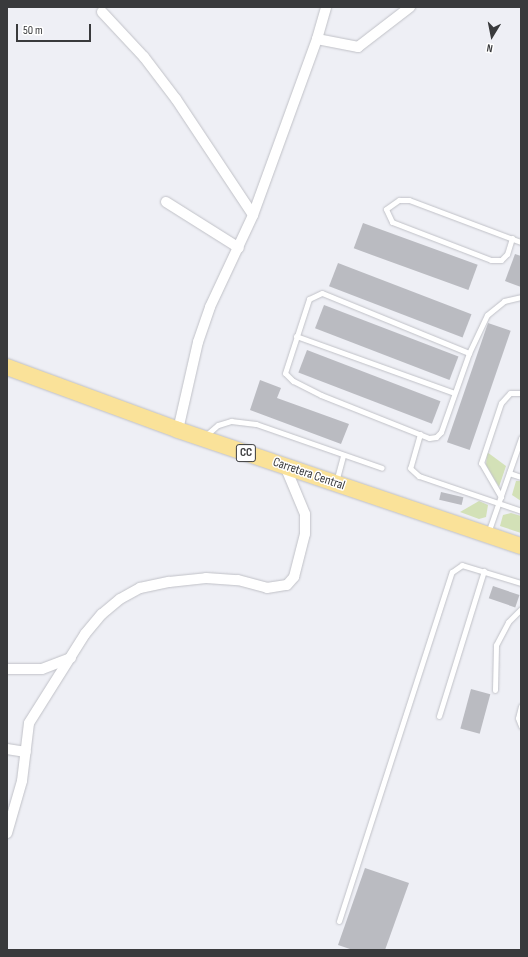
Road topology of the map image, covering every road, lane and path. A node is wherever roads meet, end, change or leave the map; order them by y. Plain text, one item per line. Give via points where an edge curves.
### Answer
1 (326, 7) edge
2 (410, 7) edge
3 (102, 12) dead end
4 (317, 40) junction
5 (166, 202) dead end
6 (253, 215) junction
7 (512, 238) junction
8 (521, 242) edge
9 (239, 248) junction
10 (521, 297) edge
11 (296, 336) junction
12 (468, 352) junction
13 (7, 367) edge
14 (454, 393) junction
15 (521, 393) edge
16 (178, 430) junction
17 (420, 434) junction
18 (203, 438) junction
19 (521, 438) edge
20 (343, 454) junction
21 (284, 466) junction
22 (382, 468) dead end
23 (509, 473) junction
24 (521, 476) edge
25 (336, 483) junction
26 (501, 497) junction
27 (498, 503) junction
28 (521, 511) edge
29 (488, 533) junction
30 (521, 546) edge
31 (484, 571) junction
32 (521, 583) edge
33 (521, 609) edge
34 (71, 658) junction
35 (7, 669) edge
36 (495, 690) dead end
37 (521, 706) edge
38 (439, 716) dead end
39 (521, 726) edge
40 (7, 749) edge
41 (26, 752) junction
42 (7, 833) edge
43 (339, 921) dead end

1 - 4 street
2 - 4 street via 358,47
3 - 6 street via 144,57 176,99
4 - 6 street
5 - 9 street
6 - 9 street
7 - 7 lane via 409,200 399,200 386,209 392,222 491,260 501,260 507,254
7 - 8 lane
9 - 16 street via 205,321
10 - 12 lane via 504,301 487,314
11 - 12 lane via 310,299 322,293
11 - 14 lane
11 - 17 lane via 285,366 285,373 293,382
12 - 14 lane
13 - 16 main road, Carretera Central / CC
14 - 17 lane via 441,432 429,438
15 - 26 lane via 510,393 501,402 481,463
16 - 18 main road, Carretera Central / CC
17 - 27 lane via 410,468 419,476
18 - 20 lane via 218,425 231,421 256,424
18 - 21 main road, Carretera Central / CC
19 - 23 lane
20 - 22 lane
20 - 25 lane
21 - 25 main road, Carretera Central / CC
21 - 34 street via 305,514 305,534 294,576 287,585 267,588 238,580 206,578 140,588 120,599 102,614 85,634
23 - 24 lane
23 - 26 lane
25 - 29 main road, Carretera Central / CC
26 - 27 lane
27 - 28 lane
27 - 29 lane
29 - 30 main road, Carretera Central / CC
31 - 32 lane
31 - 38 lane
31 - 43 lane via 462,565 452,572
33 - 36 lane via 508,622 496,645
34 - 35 street via 42,669
34 - 41 street via 29,723
37 - 39 lane via 518,718
40 - 41 street
41 - 42 street via 22,782

